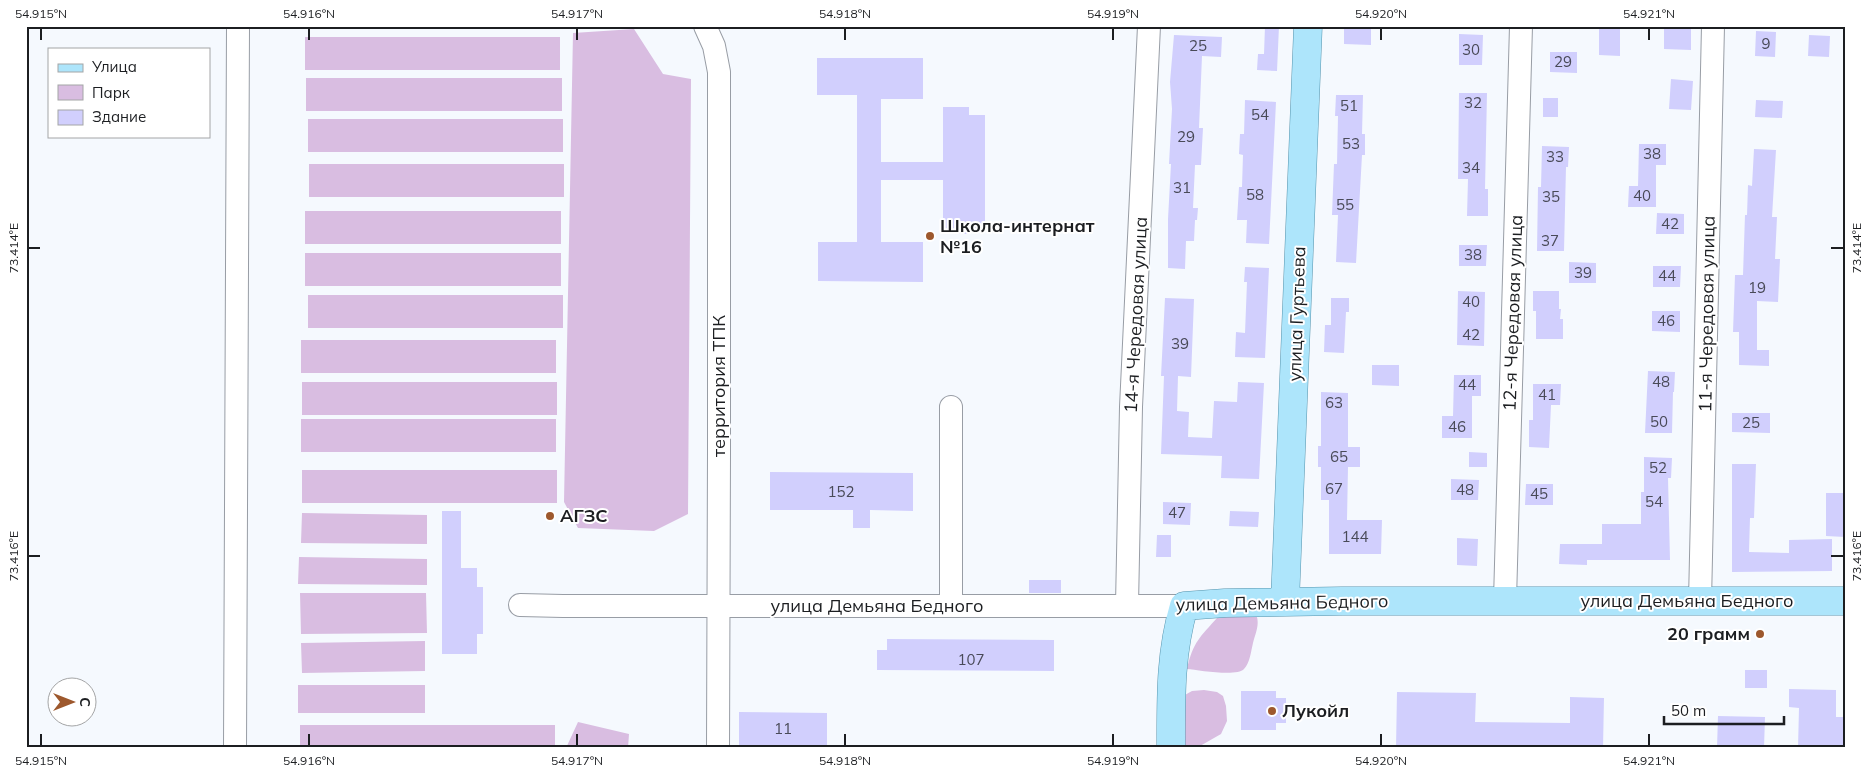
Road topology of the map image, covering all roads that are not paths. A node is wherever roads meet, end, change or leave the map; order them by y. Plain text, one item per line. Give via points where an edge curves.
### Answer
1 (238, 26) edge
2 (705, 26) edge
3 (1149, 26) edge
4 (1308, 26) edge
5 (1521, 26) edge
6 (1713, 26) edge
7 (951, 407) dead end
8 (1504, 600) junction
9 (1700, 601) junction
10 (1845, 601) edge
11 (1285, 602) junction
12 (520, 605) dead end
13 (1127, 605) junction
14 (950, 606) junction
15 (1184, 606) junction
16 (719, 607) junction
17 (235, 748) edge
18 (718, 748) edge
19 (1171, 748) edge

1 - 17 street
2 - 16 street, территория ТПК via 714,46 719,72
3 - 13 street, 14-я Чередовая улица via 1131,407
4 - 11 main road, улица Гуртьева
5 - 8 street, 12-я Чередовая улица
6 - 9 street, 11-я Чередовая улица
7 - 14 street
8 - 9 main road, улица Демьяна Бедного
8 - 11 main road, улица Демьяна Бедного
9 - 10 main road, улица Демьяна Бедного
11 - 15 main road, улица Демьяна Бедного
12 - 16 street, улица Демьяна Бедного
13 - 14 street, улица Демьяна Бедного
13 - 15 street, улица Демьяна Бедного
14 - 16 street, улица Демьяна Бедного
15 - 19 main road via 1172,662
16 - 18 street, территория ТПК

